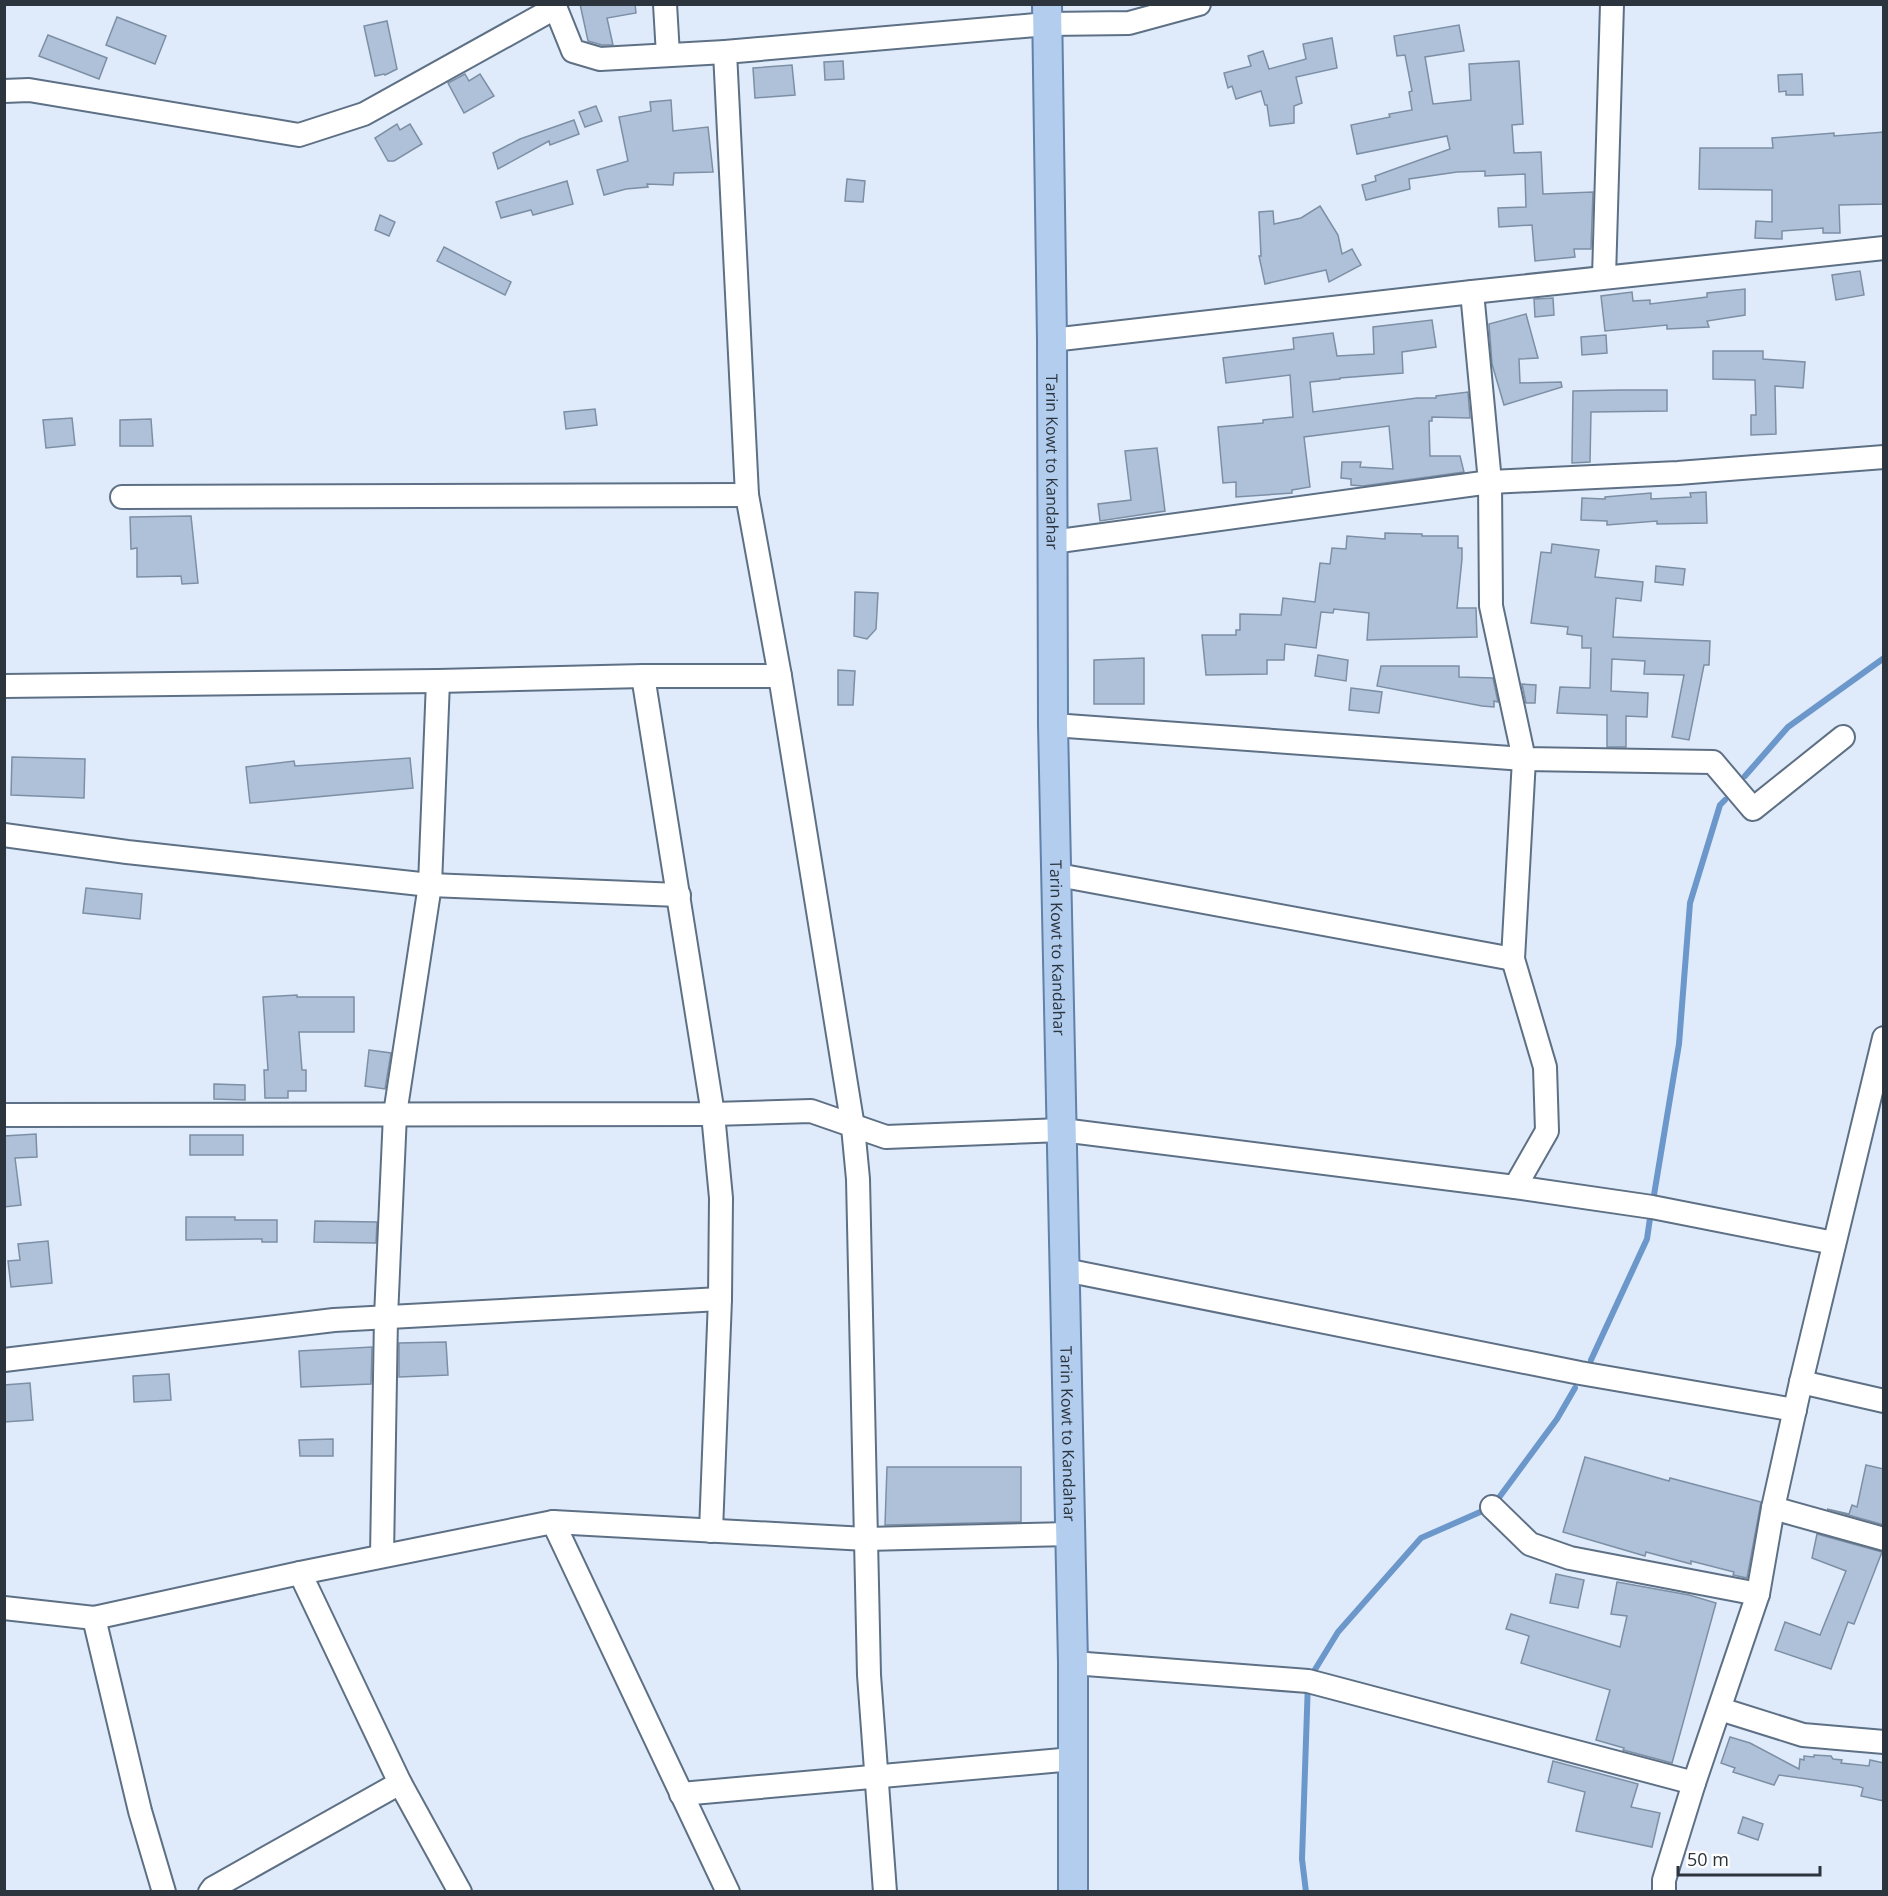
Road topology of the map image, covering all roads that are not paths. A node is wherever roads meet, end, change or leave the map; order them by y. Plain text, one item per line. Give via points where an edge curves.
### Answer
1 (665, 4) edge
2 (1199, 4) edge
3 (1612, 4) edge
4 (554, 6) edge
5 (1047, 14) edge
6 (724, 52) junction
7 (668, 55) junction
8 (4, 91) edge
9 (1884, 248) edge
10 (1604, 277) junction
11 (1472, 292) junction
12 (1052, 340) junction
13 (1884, 457) edge
14 (1490, 482) junction
15 (747, 495) junction
16 (122, 497) dead end
17 (1052, 542) junction
18 (643, 676) junction
19 (780, 676) junction
20 (438, 681) junction
21 (4, 686) edge
22 (1053, 725) junction
23 (1843, 737) dead end
24 (1524, 759) junction
25 (4, 835) edge
26 (1058, 875) junction
27 (430, 885) junction
28 (679, 895) junction
29 (1513, 960) junction
30 (1884, 1038) edge
31 (4, 1114) edge
32 (395, 1114) junction
33 (713, 1114) junction
34 (853, 1127) junction
35 (1062, 1130) junction
36 (1515, 1187) junction
37 (1834, 1243) junction
38 (1065, 1270) junction
39 (720, 1299) junction
40 (386, 1317) junction
41 (4, 1360) edge
42 (1801, 1382) junction
43 (1884, 1401) edge
44 (1795, 1410) junction
45 (1492, 1507) dead end
46 (1773, 1508) junction
47 (553, 1522) junction
48 (711, 1531) junction
49 (1070, 1534) junction
50 (866, 1539) junction
51 (1884, 1539) edge
52 (382, 1556) junction
53 (300, 1573) junction
54 (1758, 1594) junction
55 (4, 1608) edge
56 (94, 1618) junction
57 (1073, 1663) junction
58 (1720, 1709) junction
59 (1884, 1742) edge
60 (1073, 1759) junction
61 (877, 1776) junction
62 (400, 1783) junction
63 (1694, 1783) junction
64 (681, 1794) junction
65 (1073, 1891) edge
66 (164, 1892) edge
67 (210, 1892) edge
68 (460, 1892) edge
69 (728, 1892) edge
70 (885, 1892) edge
71 (1086, 1892) edge
72 (1664, 1892) edge

1 - 7 street
2 - 5 street via 1129,23
3 - 10 street
4 - 7 street via 573,51 600,59
4 - 8 street via 364,114 299,135 29,90
5 - 6 street
5 - 12 main road, Tarin Kowt to Kandahar
6 - 7 street
6 - 15 street
9 - 10 street
10 - 11 street
11 - 12 street
11 - 14 street
12 - 17 main road, Tarin Kowt to Kandahar
13 - 14 street
14 - 17 street
14 - 24 street via 1491,606
15 - 16 street
15 - 19 street
17 - 22 main road, Tarin Kowt to Kandahar
18 - 19 street
18 - 20 street
18 - 28 street
19 - 34 street
20 - 21 street
20 - 27 street
22 - 24 street
22 - 26 main road, Tarin Kowt to Kandahar
23 - 24 street via 1753,809 1713,762
24 - 29 street
25 - 27 street
26 - 29 street
26 - 35 main road, Tarin Kowt to Kandahar
27 - 28 street
27 - 32 street
28 - 33 street
29 - 36 street via 1545,1066 1547,1131
30 - 37 street
31 - 32 street
32 - 33 street
32 - 40 street
33 - 34 street via 811,1111
33 - 39 street via 721,1198
34 - 35 street via 886,1137
34 - 50 street via 858,1179
35 - 36 street
35 - 38 main road, Tarin Kowt to Kandahar
36 - 37 street via 1652,1207
37 - 42 street
38 - 44 street via 1580,1373
38 - 49 main road, Tarin Kowt to Kandahar
39 - 40 street
39 - 48 street
40 - 41 street
40 - 52 street
42 - 43 street
42 - 44 street
44 - 46 street
45 - 54 street via 1530,1544 1570,1558
46 - 51 street
46 - 54 street
47 - 48 street
47 - 52 street
47 - 64 street
48 - 50 street
49 - 50 street
49 - 57 main road, Tarin Kowt to Kandahar
50 - 61 street via 869,1675
52 - 53 street
53 - 56 street
53 - 62 street
54 - 58 street
55 - 56 street
56 - 66 street via 140,1811
57 - 60 main road, Tarin Kowt to Kandahar
57 - 63 street via 1308,1681
58 - 59 street via 1803,1735
58 - 63 street
60 - 61 street
60 - 65 main road, Tarin Kowt to Kandahar
61 - 64 street
61 - 70 street
62 - 67 street
62 - 68 street
63 - 72 street via 1664,1880
64 - 69 street
65 - 71 street

